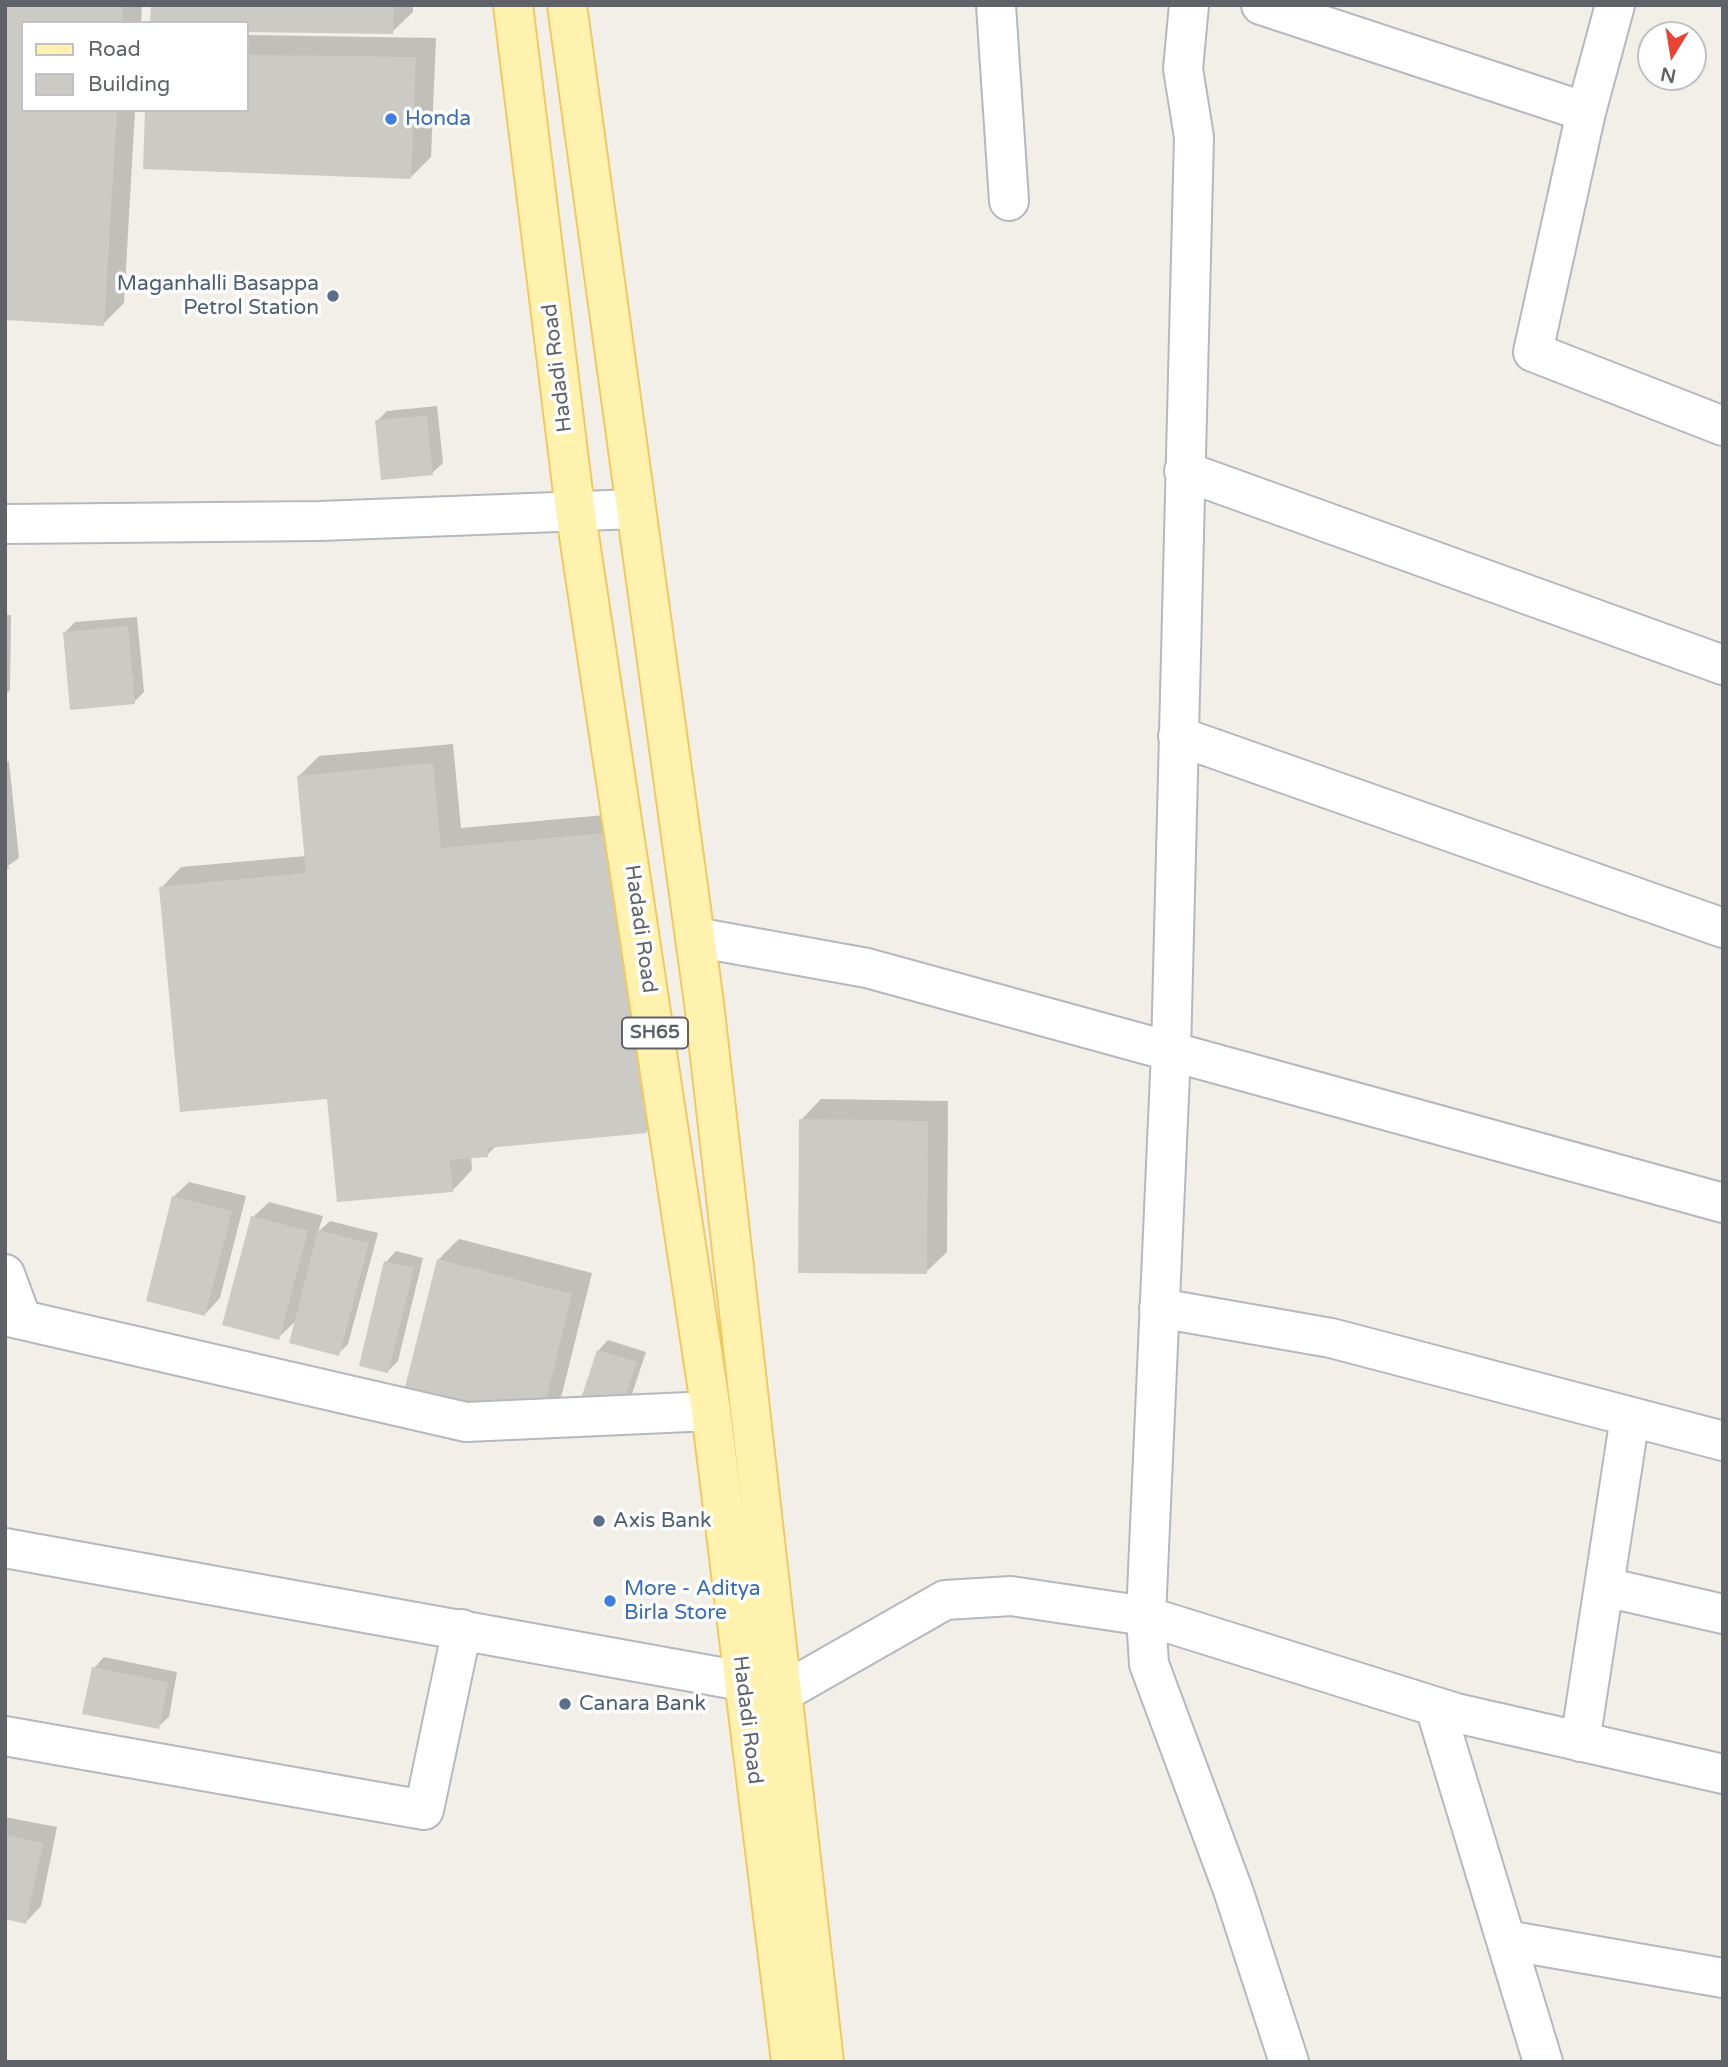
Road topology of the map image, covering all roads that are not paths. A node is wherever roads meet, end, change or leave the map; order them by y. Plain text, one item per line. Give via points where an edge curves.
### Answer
1 (513, 5) edge
2 (567, 5) edge
3 (996, 5) edge
4 (1189, 5) edge
5 (1261, 5) edge
6 (1615, 5) edge
7 (1586, 113) junction
8 (1009, 201) dead end
9 (1723, 426) edge
10 (1184, 471) junction
11 (575, 509) junction
12 (635, 509) junction
13 (5, 524) edge
14 (1723, 665) edge
15 (1178, 736) junction
16 (1723, 928) edge
17 (695, 937) junction
18 (1171, 1052) junction
19 (1723, 1203) edge
20 (5, 1274) edge
21 (1159, 1308) junction
22 (14, 1318) edge
23 (711, 1411) junction
24 (1630, 1417) junction
25 (1723, 1441) edge
26 (5, 1548) edge
27 (1605, 1587) junction
28 (1723, 1614) edge
29 (1146, 1616) junction
30 (462, 1629) junction
31 (741, 1681) junction
32 (782, 1693) junction
33 (1435, 1707) junction
34 (5, 1736) edge
35 (1580, 1742) junction
36 (1723, 1774) edge
37 (1506, 1940) junction
38 (1723, 1978) edge
39 (791, 2062) edge
40 (824, 2062) edge
41 (1289, 2062) edge
42 (1543, 2062) edge

1 - 11 main road, Hadadi Road / SH65
2 - 12 main road
3 - 8 street
4 - 10 street via 1183,69 1194,137
5 - 7 street
6 - 7 street
7 - 9 street via 1533,352
10 - 14 street
10 - 15 street
11 - 12 street
11 - 13 street via 320,521
11 - 23 main road, Hadadi Road / SH65
12 - 17 main road
15 - 16 street
15 - 18 street
17 - 18 street via 867,968
17 - 32 main road
18 - 19 street
18 - 21 street
20 - 22 street
21 - 24 street via 1331,1338
21 - 29 street
22 - 23 street via 466,1422
23 - 31 main road, Hadadi Road / SH65
24 - 25 street
24 - 27 street
26 - 30 street
27 - 28 street
27 - 35 street
29 - 32 street via 1011,1596 945,1600
29 - 33 street
29 - 41 street via 1150,1664 1233,1890
30 - 31 street
30 - 34 street via 424,1810
31 - 39 main road, Hadadi Road / SH65
32 - 40 main road
33 - 35 street
33 - 37 street
35 - 36 street
37 - 38 street
37 - 42 street

